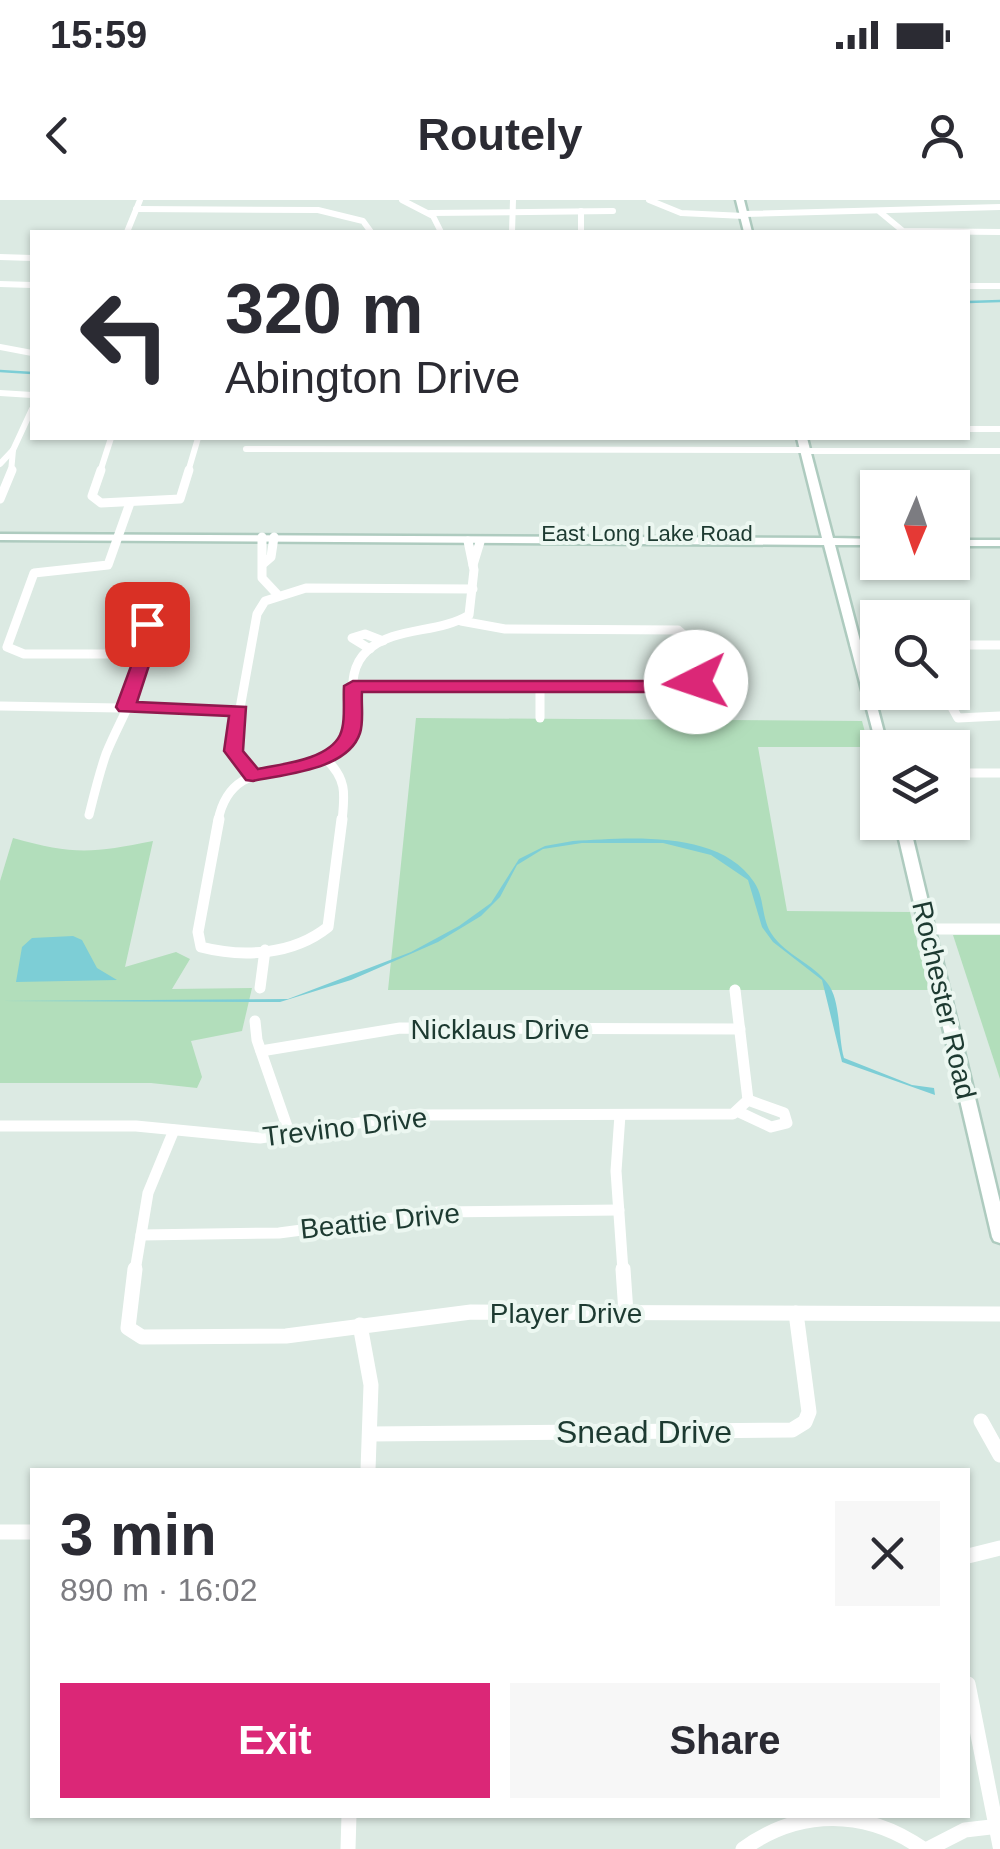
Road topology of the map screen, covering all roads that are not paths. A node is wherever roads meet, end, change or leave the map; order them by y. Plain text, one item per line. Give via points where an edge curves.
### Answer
1 (140, 200) edge
2 (218, 200) edge
3 (402, 200) edge
4 (513, 200) edge
5 (649, 200) edge
6 (740, 200) edge
7 (688, 203) dead end
8 (1000, 207) edge
9 (136, 210) junction
10 (215, 210) junction
11 (512, 211) junction
12 (581, 211) junction
13 (613, 211) dead end
14 (880, 212) junction
15 (430, 213) junction
16 (681, 213) junction
17 (744, 215) junction
18 (128, 230) edge
19 (370, 230) edge
20 (441, 230) edge
21 (512, 230) edge
22 (582, 230) edge
23 (748, 230) edge
24 (901, 230) edge
25 (970, 232) edge
26 (1000, 232) edge
27 (0, 258) edge
28 (30, 258) edge
29 (0, 284) edge
30 (30, 285) edge
31 (970, 286) edge
32 (1000, 286) edge
33 (0, 347) edge
34 (30, 353) edge
35 (0, 393) edge
36 (30, 395) edge
37 (30, 413) edge
38 (970, 428) edge
39 (1000, 429) edge
40 (110, 440) edge
41 (197, 440) edge
42 (917, 440) edge
43 (964, 440) edge
44 (804, 446) edge
45 (246, 449) dead end
46 (13, 450) junction
47 (920, 450) junction
48 (968, 450) junction
49 (1000, 450) edge
50 (0, 464) edge
51 (4, 478) edge
52 (0, 498) edge
53 (130, 503) junction
54 (970, 534) edge
55 (1000, 534) edge
56 (0, 537) edge
57 (120, 537) junction
58 (268, 537) junction
59 (452, 538) junction
60 (552, 538) junction
61 (828, 538) junction
62 (860, 539) edge
63 (474, 541) junction
64 (970, 542) edge
65 (1000, 543) edge
66 (473, 588) junction
67 (277, 594) junction
68 (144, 619) dead end
69 (461, 621) junction
70 (384, 641) junction
71 (856, 644) junction
72 (860, 644) edge
73 (970, 645) edge
74 (1000, 645) edge
75 (370, 649) junction
76 (144, 654) junction
77 (860, 660) edge
78 (681, 675) junction
79 (666, 682) junction
80 (353, 686) junction
81 (540, 687) junction
82 (0, 706) edge
83 (126, 707) junction
84 (239, 710) junction
85 (954, 710) edge
86 (1000, 716) edge
87 (540, 718) dead end
88 (325, 758) junction
89 (970, 773) edge
90 (1000, 773) edge
91 (253, 776) junction
92 (89, 816) dead end
93 (906, 840) edge
94 (928, 928) junction
95 (1000, 929) edge
96 (265, 950) junction
97 (260, 988) dead end
98 (735, 990) dead end
99 (255, 1021) dead end
100 (740, 1029) junction
101 (261, 1051) junction
102 (620, 1115) junction
103 (0, 1126) edge
104 (174, 1130) junction
105 (290, 1135) junction
106 (619, 1210) junction
107 (141, 1235) junction
108 (1000, 1237) edge
109 (626, 1312) junction
110 (796, 1313) junction
111 (1000, 1314) edge
112 (360, 1325) junction
113 (981, 1421) dead end
114 (370, 1434) junction
115 (1000, 1455) edge
116 (368, 1468) edge
117 (0, 1532) edge
118 (30, 1532) edge
119 (1000, 1548) edge
120 (970, 1556) edge
121 (971, 1713) edge
122 (350, 1818) edge
123 (998, 1826) edge
124 (1000, 1846) edge
125 (348, 1849) edge
126 (744, 1849) edge
127 (926, 1849) edge

1 - 9 street
2 - 10 street
3 - 15 street
4 - 11 street
5 - 16 street
6 - 17 main road
7 - 16 street
8 - 14 street
9 - 10 street
9 - 18 street
10 - 19 street via 338,212 363,220
11 - 12 street
11 - 15 street
11 - 21 street
12 - 13 street
12 - 22 street
14 - 17 street
14 - 24 street
15 - 20 street
16 - 17 street
17 - 23 main road
25 - 26 street
27 - 28 street
29 - 30 street
31 - 32 street
33 - 34 street
35 - 36 street
37 - 46 street
38 - 39 street
40 - 53 street via 92,496
41 - 53 street via 182,497
42 - 47 street
43 - 48 street
44 - 45 street
44 - 47 street
44 - 61 main road
46 - 50 street
46 - 51 street via 16,459
47 - 48 street
48 - 49 street
51 - 52 street
53 - 57 street
54 - 55 main road
56 - 57 main road, East Long Lake Road
57 - 58 main road, East Long Lake Road
57 - 76 street via 106,567 34,574 7,647 19,654
58 - 59 main road, East Long Lake Road
58 - 67 street via 264,582
59 - 60 main road, East Long Lake Road
59 - 63 main road, East Long Lake Road
60 - 61 main road, East Long Lake Road
60 - 63 main road, East Long Lake Road
61 - 62 main road, East Long Lake Road
61 - 71 main road
63 - 66 street via 480,557
64 - 65 main road
66 - 67 street
66 - 69 street via 472,611
67 - 84 street via 258,610
68 - 76 street
69 - 70 street
69 - 78 street via 498,629 678,630 689,659
70 - 75 street
70 - 75 street via 368,634 352,638
71 - 72 street
71 - 77 main road
73 - 74 street
75 - 80 street via 356,663
76 - 83 street
78 - 79 street
78 - 79 street via 700,687 685,691
79 - 81 street
80 - 81 street
80 - 88 street via 350,736
81 - 87 street
82 - 83 street
83 - 84 street
83 - 92 street
84 - 91 street via 234,751
85 - 86 street via 958,718
88 - 91 street
88 - 96 street via 346,788 332,918 314,939
89 - 90 street
91 - 96 street via 222,803 196,939 210,950
93 - 94 main road, Rochester Road
94 - 95 street
94 - 108 main road, Rochester Road
96 - 97 street
98 - 100 street
99 - 101 street
100 - 101 street, Nicklaus Drive via 400,1028
100 - 102 street, Trevino Drive via 745,1106
101 - 105 street
102 - 105 street, Trevino Drive via 397,1116
102 - 106 street
103 - 104 street, Trevino Drive
104 - 105 street, Trevino Drive
104 - 107 street via 150,1184
106 - 107 street, Beattie Drive via 438,1212 279,1233
106 - 109 street
107 - 112 street, Player Drive via 127,1318 134,1334 270,1337
109 - 110 street, Player Drive
109 - 112 street, Player Drive via 448,1314
110 - 111 street, Player Drive
110 - 114 street, Snead Drive via 809,1412 792,1430
112 - 114 street via 372,1386
113 - 115 street
114 - 116 street
117 - 118 street
119 - 120 street
121 - 123 street
122 - 125 street
123 - 124 street
123 - 127 street via 965,1830
126 - 127 street via 778,1824 832,1818 882,1825

